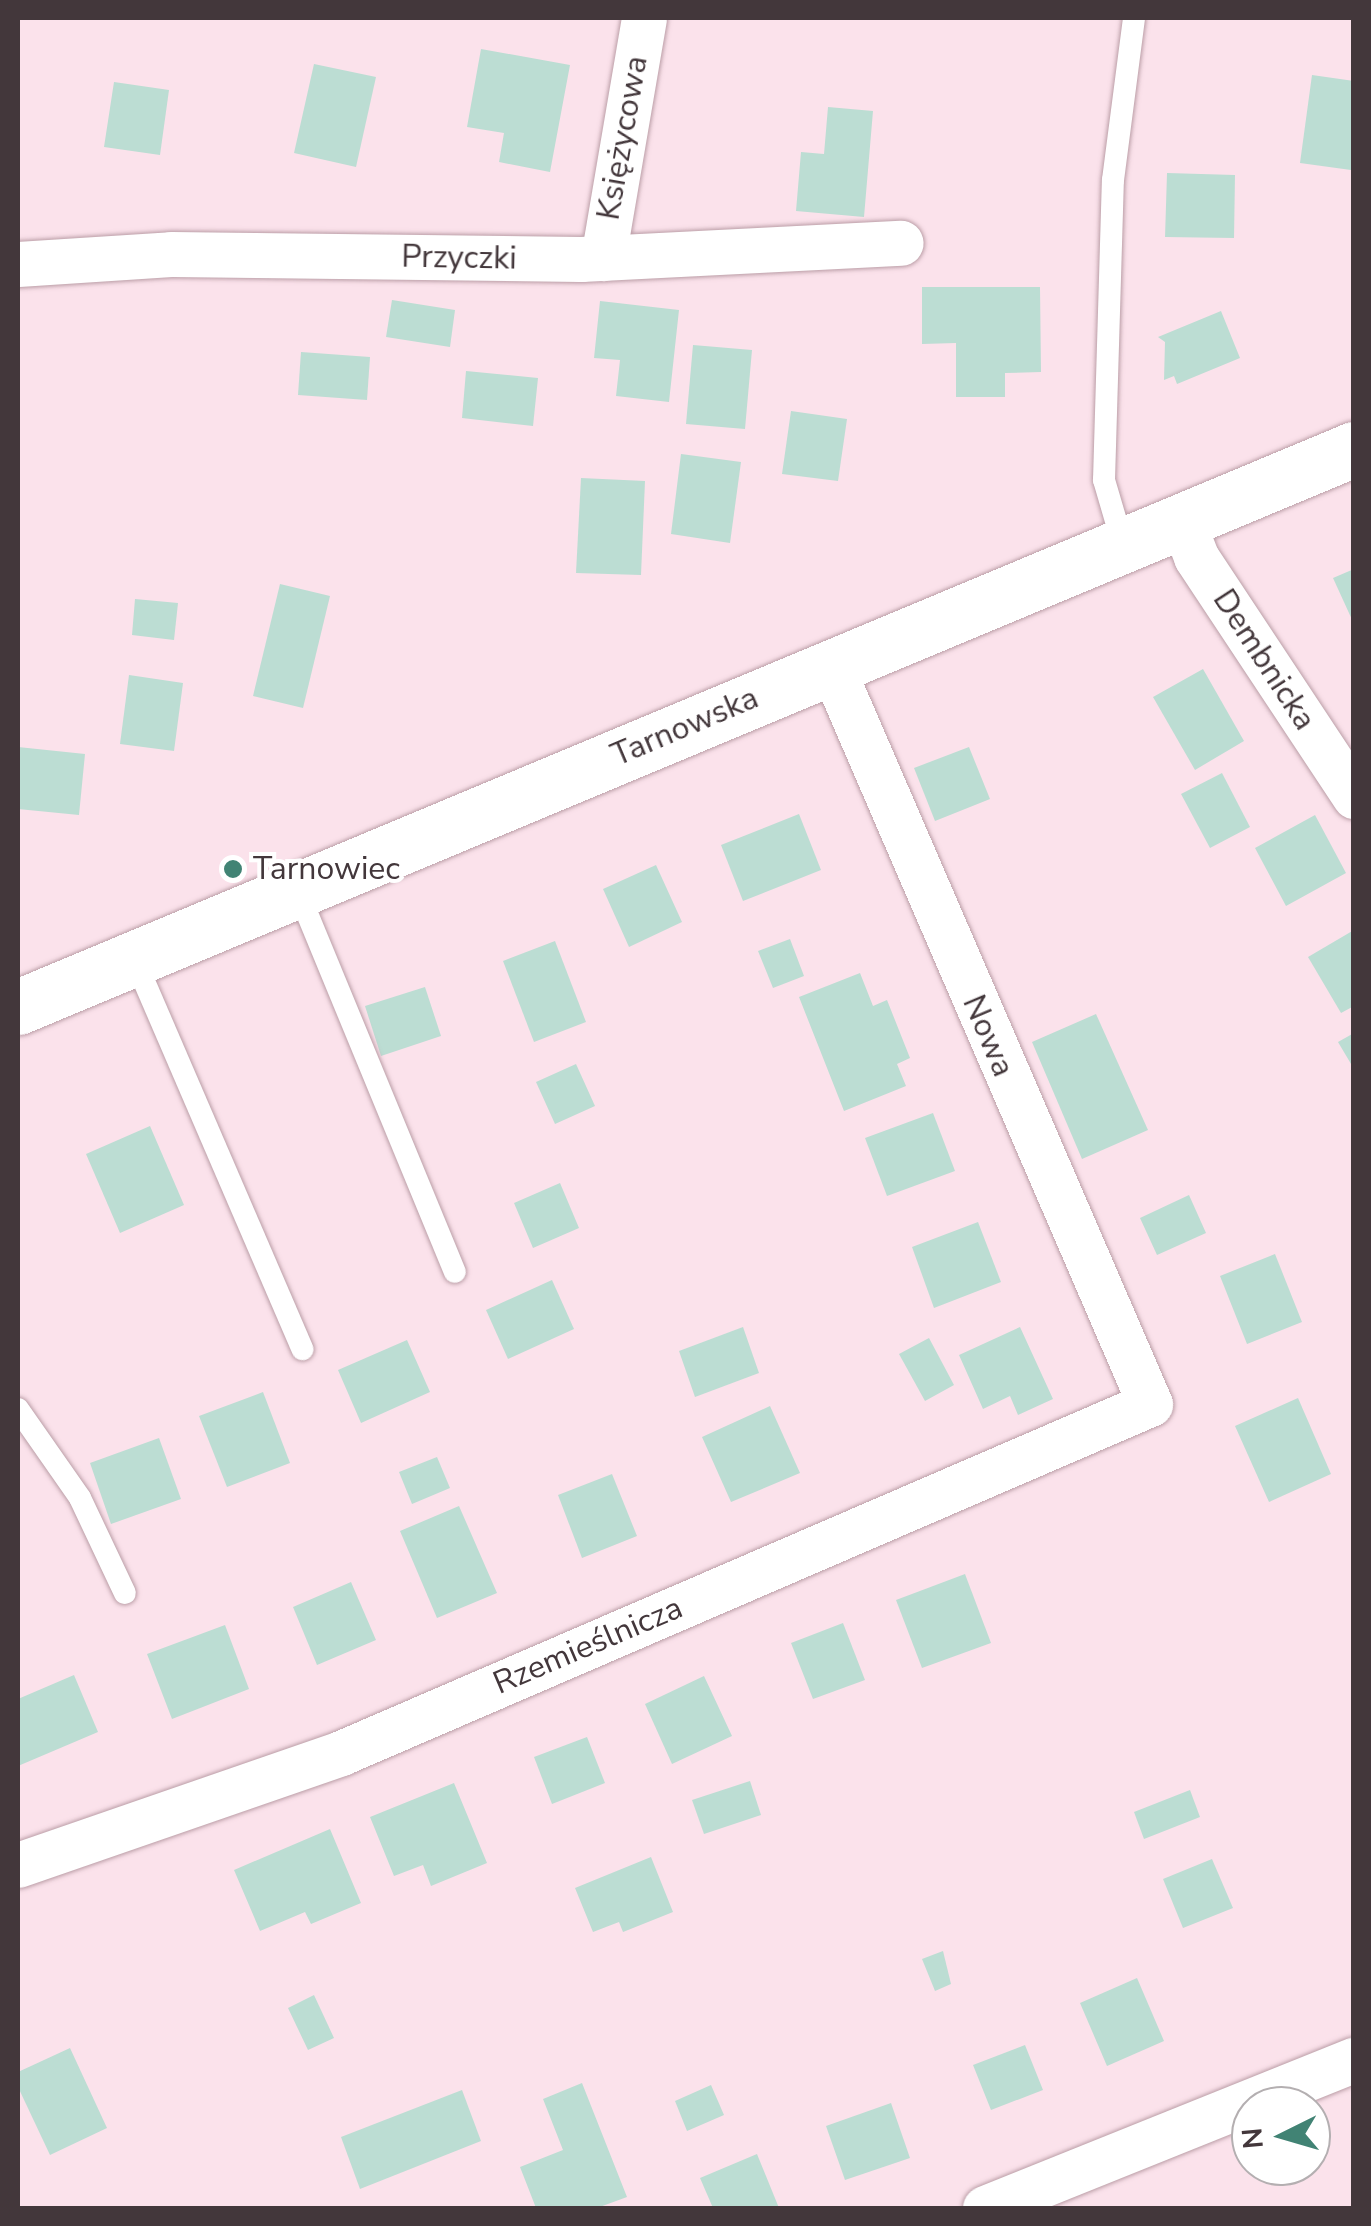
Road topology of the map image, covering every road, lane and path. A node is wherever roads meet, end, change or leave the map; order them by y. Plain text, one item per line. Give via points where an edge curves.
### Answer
1 (644, 18) edge
2 (1134, 18) edge
3 (900, 242) dead end
4 (602, 258) junction
5 (18, 264) edge
6 (1354, 449) edge
7 (1182, 520) junction
8 (1123, 545) junction
9 (832, 666) junction
10 (1354, 796) edge
11 (298, 889) junction
12 (134, 958) junction
13 (18, 1007) edge
14 (455, 1272) dead end
15 (302, 1349) dead end
16 (1150, 1404) joint
17 (18, 1409) edge
18 (125, 1593) dead end
19 (18, 1865) edge
20 (1354, 2060) edge
21 (985, 2208) edge

1 - 4 street, Księżycowa
2 - 8 lane via 1113,180 1104,480
3 - 4 street, Przyczki
4 - 5 street, Przyczki via 171,254
6 - 7 main road, Tarnowska
7 - 8 main road, Tarnowska
7 - 10 street, Dembnicka via 1196,557
8 - 9 main road, Tarnowska
9 - 11 main road, Tarnowska
9 - 16 street, Nowa
11 - 12 main road, Tarnowska
11 - 14 lane
12 - 13 main road, Tarnowska
12 - 15 lane
16 - 19 street, Rzemieślnicza via 341,1753
17 - 18 lane via 80,1498
20 - 21 street

